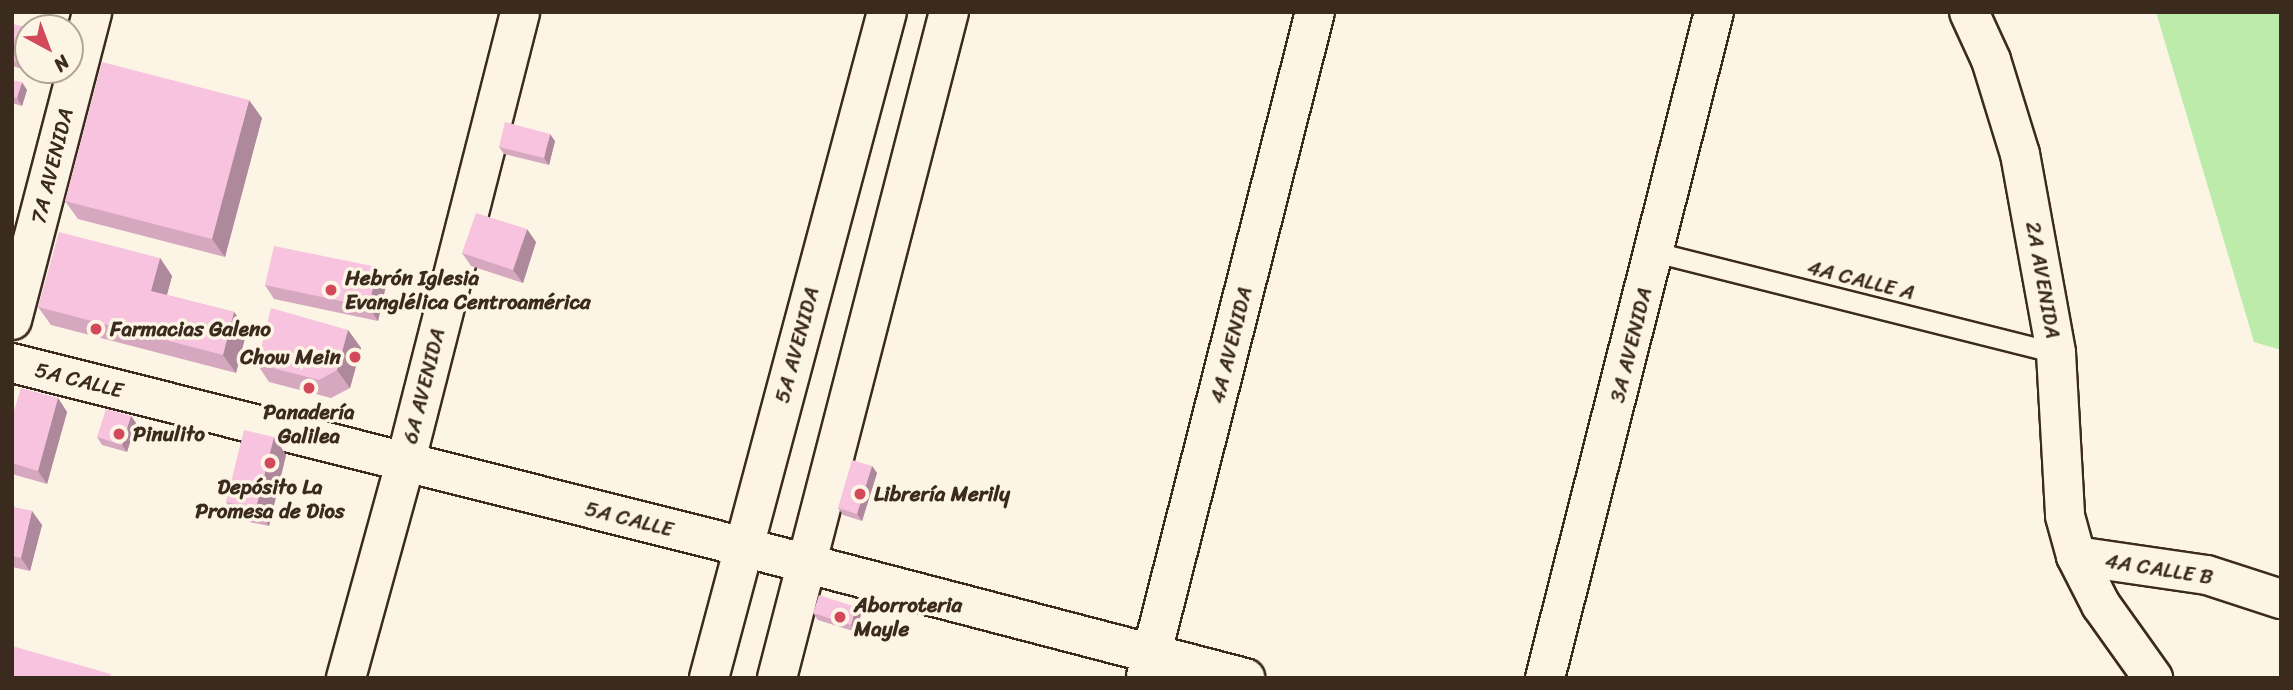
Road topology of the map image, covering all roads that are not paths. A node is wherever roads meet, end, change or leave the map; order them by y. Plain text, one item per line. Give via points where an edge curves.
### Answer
1 (92, 12) edge
2 (520, 12) edge
3 (887, 12) edge
4 (949, 12) edge
5 (1315, 12) edge
6 (1714, 12) edge
7 (1969, 12) edge
8 (1655, 252) junction
9 (12, 320) edge
10 (2056, 353) junction
11 (12, 363) edge
12 (405, 464) junction
13 (742, 548) junction
14 (2076, 556) junction
15 (807, 564) junction
16 (2281, 599) edge
17 (1149, 665) edge
18 (346, 678) edge
19 (709, 678) edge
20 (777, 678) edge
21 (1245, 678) edge
22 (1545, 678) edge
23 (2153, 678) edge

1 - 9 street, 7A AVENIDA
2 - 12 street, 6A AVENIDA
3 - 13 street, 5A AVENIDA
4 - 15 street
5 - 17 street, 4A AVENIDA
6 - 8 street, 3A AVENIDA
7 - 10 street, 2A AVENIDA via 1991,60 2020,153
8 - 10 lane, 4A CALLE A
8 - 22 street, 3A AVENIDA
10 - 14 street, 2A AVENIDA via 2065,516
11 - 12 street, 5A CALLE
12 - 13 street, 5A CALLE
12 - 18 street, 6A AVENIDA
13 - 15 street, 5A CALLE
13 - 19 street, 5A AVENIDA
14 - 16 street, 4A CALLE B via 2207,575
14 - 23 street via 2101,605
15 - 17 street, 5A CALLE
15 - 20 street
17 - 21 street, 5A CALLE

